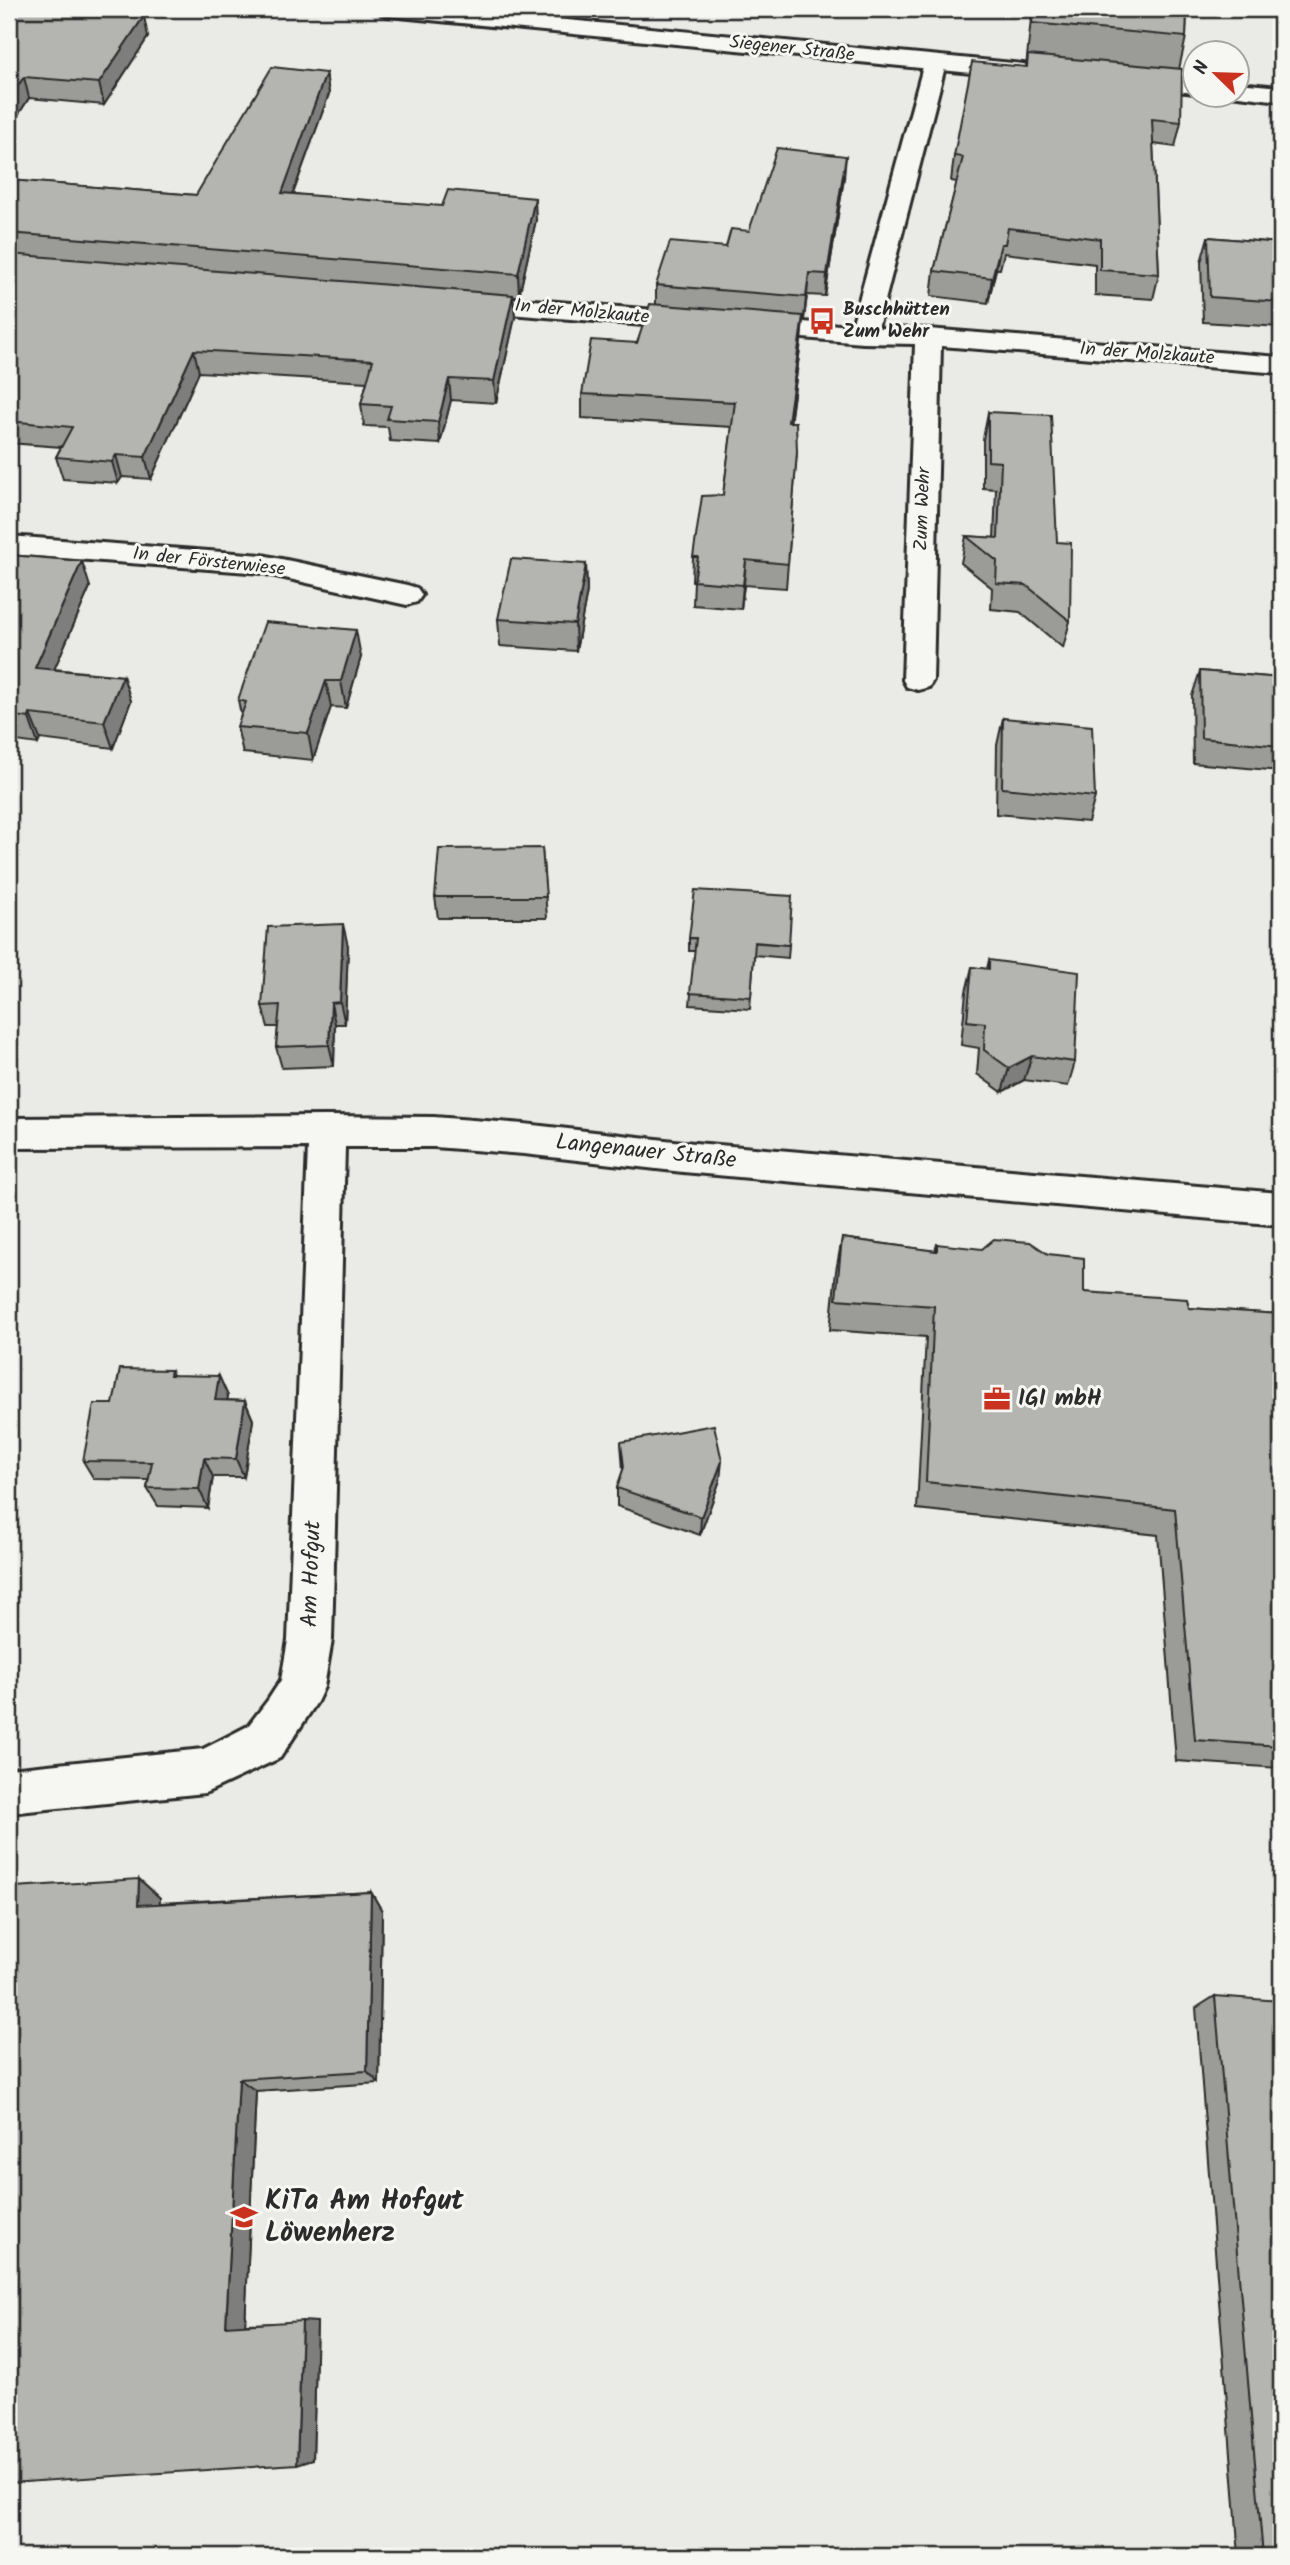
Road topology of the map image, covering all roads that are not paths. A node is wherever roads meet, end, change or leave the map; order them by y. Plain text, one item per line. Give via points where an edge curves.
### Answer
1 (389, 9) edge
2 (935, 63) junction
3 (1045, 73) edge
4 (1113, 79) edge
5 (1182, 85) edge
6 (1252, 91) edge
7 (1281, 94) edge
8 (434, 300) edge
9 (863, 335) junction
10 (928, 337) junction
11 (1281, 365) edge
12 (9, 545) edge
13 (407, 594) dead end
14 (918, 680) dead end
15 (327, 1131) junction
16 (9, 1133) edge
17 (1281, 1209) edge
18 (9, 1791) edge

1 - 2 street, Siegener Straße
2 - 3 street, Siegener Straße
2 - 9 street
4 - 5 street
6 - 7 street
8 - 9 street, In der Molzkaute
9 - 10 street, In der Molzkaute
10 - 11 street, In der Molzkaute
10 - 14 street, Zum Wehr
12 - 13 street, In der Försterwiese via 262,564
15 - 16 street, Langenauer Straße
15 - 17 street, Langenauer Straße via 524,1139
15 - 18 street, Am Hofgut via 310,1640 302,1687 264,1742 205,1771

